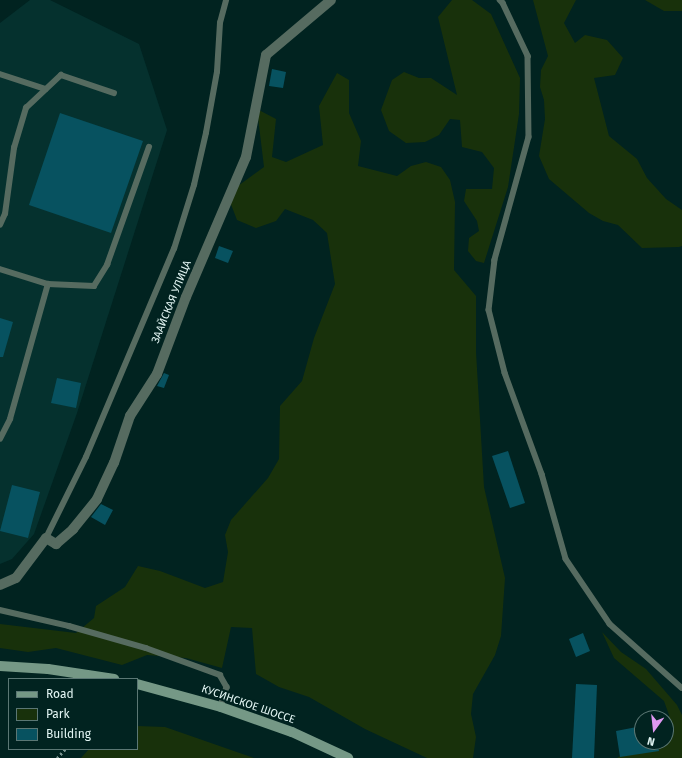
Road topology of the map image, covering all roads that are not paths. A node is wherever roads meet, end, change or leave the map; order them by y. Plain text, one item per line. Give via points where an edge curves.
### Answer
1 (226, 0) edge
2 (331, 0) edge
3 (500, 0) edge
4 (0, 74) edge
5 (46, 89) junction
6 (114, 93) dead end
7 (149, 147) dead end
8 (0, 225) edge
9 (0, 269) edge
10 (48, 284) junction
11 (0, 439) edge
12 (46, 538) junction
13 (0, 585) edge
14 (0, 610) edge
15 (0, 666) edge
16 (107, 678) edge
17 (138, 684) edge
18 (682, 688) edge
19 (221, 707) junction
20 (348, 758) edge

1 - 12 lane via 220,23 217,72 206,133 194,185 174,249 86,457
2 - 12 street, ЗААЙСКАЯ УЛИЦА via 266,55 246,157 186,297 157,374 130,416 114,462 97,499 56,544
3 - 18 lane via 528,56 529,137 494,260 490,310 505,372 542,474 566,559 610,624
4 - 5 lane
5 - 6 lane via 61,75
5 - 8 lane via 26,108 14,148 5,214
7 - 10 lane via 107,265 94,286
9 - 10 lane
10 - 11 lane via 10,419
12 - 13 street via 16,578
14 - 19 lane via 90,632 220,675 227,687
15 - 16 main road via 48,669
17 - 19 main road, КУСИНСКОЕ ШОССЕ
19 - 20 main road, КУСИНСКОЕ ШОССЕ via 292,732

